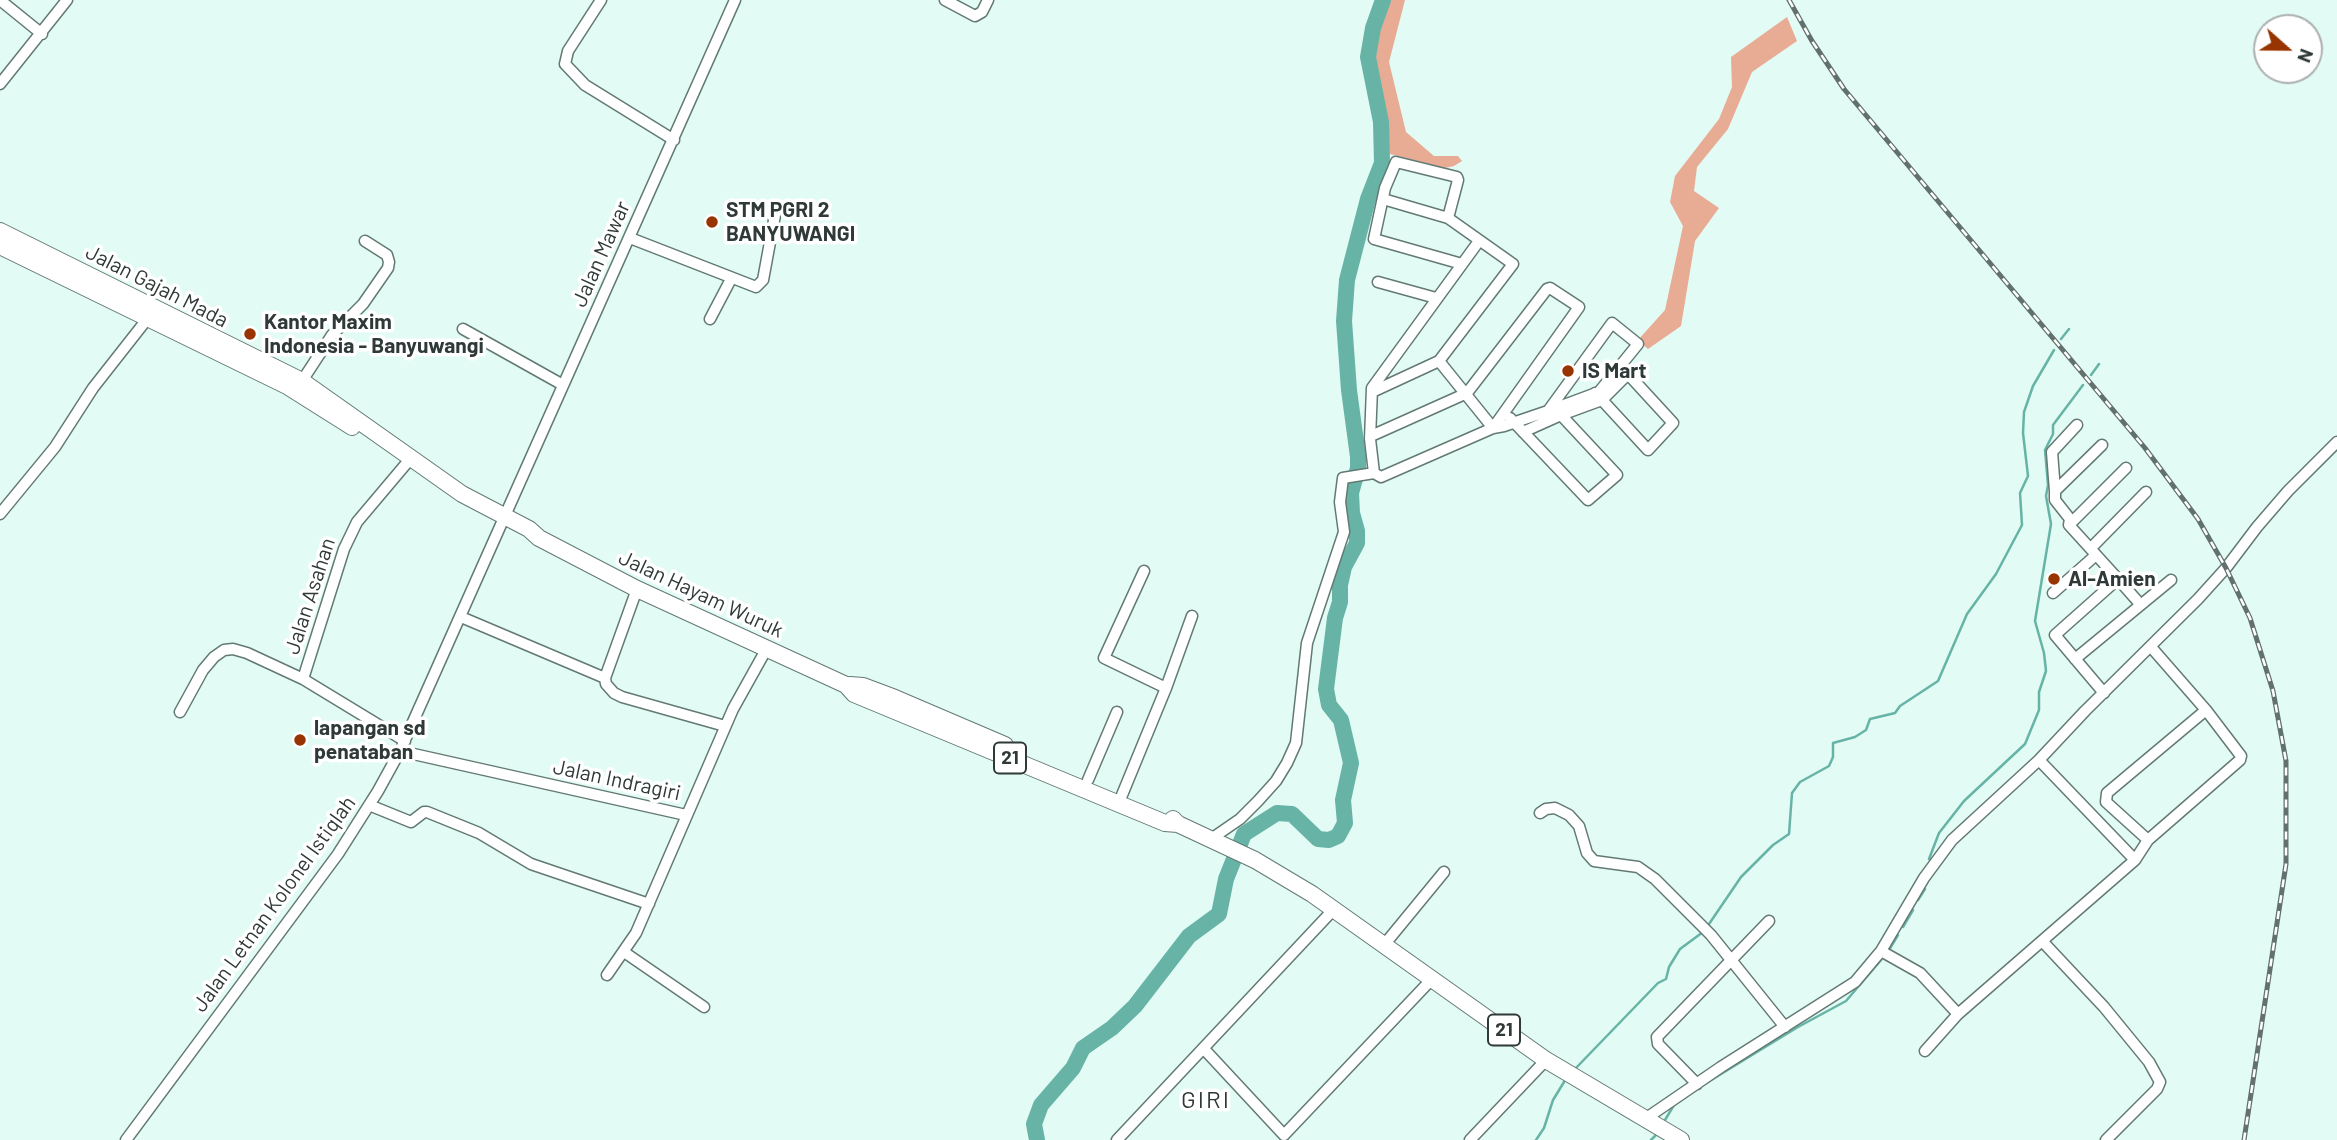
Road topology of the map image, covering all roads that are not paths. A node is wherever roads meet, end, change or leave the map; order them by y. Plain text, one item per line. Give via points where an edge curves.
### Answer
1 (0, 0) edge
2 (67, 0) edge
3 (601, 0) edge
4 (735, 0) edge
5 (945, 0) edge
6 (988, 0) edge
7 (42, 34) junction
8 (0, 84) edge
9 (674, 140) junction
10 (1382, 199) junction
11 (775, 215) dead end
12 (1448, 218) junction
13 (0, 232) edge
14 (630, 238) junction
15 (365, 241) dead end
16 (1479, 241) junction
17 (0, 246) edge
18 (1462, 264) junction
19 (732, 279) junction
20 (1378, 282) dead end
21 (1436, 298) junction
22 (148, 318) junction
23 (710, 319) dead end
24 (463, 329) dead end
25 (1440, 361) junction
26 (302, 381) junction
27 (563, 385) junction
28 (1372, 392) junction
29 (1466, 393) junction
30 (1598, 397) junction
31 (1503, 411) junction
32 (1548, 411) junction
33 (1561, 415) junction
34 (1514, 423) junction
35 (2077, 425) dead end
36 (1493, 428) junction
37 (1523, 432) junction
38 (1371, 436) junction
39 (2337, 442) edge
40 (2102, 445) dead end
41 (407, 462) junction
42 (2126, 468) dead end
43 (1369, 474) junction
44 (2055, 491) junction
45 (2146, 492) dead end
46 (0, 514) edge
47 (503, 521) junction
48 (2069, 525) junction
49 (2093, 552) junction
50 (1144, 571) dead end
51 (2118, 579) junction
52 (2171, 580) dead end
53 (637, 589) junction
54 (2053, 593) dead end
55 (2140, 604) junction
56 (1192, 616) dead end
57 (461, 617) junction
58 (2151, 647) junction
59 (767, 648) junction
60 (2078, 661) junction
61 (303, 679) junction
62 (608, 685) junction
63 (846, 685) junction
64 (1166, 688) junction
65 (2104, 693) junction
66 (2206, 710) junction
67 (180, 712) dead end
68 (1117, 712) dead end
69 (725, 726) junction
70 (403, 746) junction
71 (2039, 760) junction
72 (1088, 780) junction
73 (1122, 795) junction
74 (369, 805) junction
75 (1540, 813) dead end
76 (686, 815) junction
77 (1178, 824) junction
78 (2148, 840) junction
79 (1216, 841) junction
80 (2135, 860) junction
81 (1444, 872) dead end
82 (649, 904) junction
83 (1335, 908) junction
84 (1769, 921) dead end
85 (2043, 942) junction
86 (1384, 945) junction
87 (1881, 951) junction
88 (624, 952) junction
89 (1732, 960) junction
90 (607, 975) dead end
91 (1431, 980) junction
92 (704, 1007) dead end
93 (1958, 1014) junction
94 (1784, 1027) junction
95 (1204, 1049) junction
96 (1925, 1051) dead end
97 (1546, 1060) junction
98 (1697, 1084) junction
99 (1645, 1119) junction
100 (1287, 1138) edge
101 (126, 1140) edge
102 (1117, 1140) edge
103 (1470, 1140) edge
104 (1681, 1140) edge
105 (2106, 1140) edge

1 - 7 street
2 - 7 street
3 - 9 street via 568,51 565,64 584,85
4 - 9 street, Jalan Mawar
5 - 6 street via 975,16
7 - 8 street
9 - 14 street, Jalan Mawar
10 - 12 street
10 - 12 street via 1397,162 1457,177
10 - 18 street via 1374,239
11 - 19 street via 760,285
12 - 16 street
13 - 26 highway, Jalan Gajah Mada / 21
14 - 19 street
14 - 27 street, Jalan Mawar
15 - 26 street via 387,255 388,268 363,304 332,335
16 - 18 street
16 - 25 street via 1513,264
17 - 22 highway, 21
18 - 21 street
19 - 23 street
20 - 21 street
21 - 28 street
22 - 41 highway, 21 via 308,398
22 - 46 street via 93,388 55,447
24 - 27 street
25 - 28 street
25 - 29 street
26 - 41 highway, Jalan Gajah Mada / 21
27 - 47 street, Jalan Mawar
28 - 38 street
29 - 31 street via 1550,288 1579,307
29 - 36 street
29 - 38 street
30 - 30 street via 1648,450 1673,423 1628,374
30 - 32 street
30 - 32 street via 1638,344 1612,323
30 - 33 street
31 - 34 street
31 - 36 street
32 - 34 street
33 - 37 street
33 - 37 street via 1617,475 1588,500
34 - 36 street
34 - 37 street
35 - 44 street via 2052,452
36 - 43 street via 1381,477
38 - 43 street
39 - 58 street
40 - 44 street
41 - 47 highway, Jalan Gajah Mada / 21
41 - 47 highway, 21 via 449,499
41 - 61 street, Jalan Asahan via 357,522 344,549
42 - 48 street
43 - 79 street via 1343,477 1344,532 1307,643 1296,743 1276,781
44 - 48 street
45 - 49 street
47 - 53 highway, Jalan Hayam Wuruk / 21 via 532,531
47 - 57 street, Jalan Letnan Kolonel Istiqlah
48 - 49 street
49 - 51 street
49 - 54 street
50 - 64 street via 1104,658
51 - 55 street
51 - 60 street via 2056,633
52 - 55 street
53 - 59 highway, Jalan Hayam Wuruk / 21
53 - 62 street
55 - 60 street
56 - 64 street
57 - 62 street
57 - 70 street, Jalan Letnan Kolonel Istiqlah
58 - 65 street
58 - 66 street
59 - 63 highway, Jalan Hayam Wuruk / 21
59 - 69 street, Jalan Indragiri
60 - 65 street
61 - 67 street via 247,653 224,650 204,670
61 - 70 street, Jalan Asahan
62 - 69 street
63 - 72 highway, Jalan Hayam Wuruk / 21 via 856,684 895,698
63 - 77 highway, Jalan Hayam Wuruk / 21 via 854,694 1165,823
64 - 73 street
65 - 71 street
66 - 78 street via 2240,760
66 - 78 street via 2107,793 2106,802
68 - 72 street
69 - 76 street, Jalan Indragiri
70 - 74 street, Jalan Letnan Kolonel Istiqlah
70 - 76 street, Jalan Indragiri
71 - 80 street
71 - 87 street via 1952,839
72 - 73 highway, Jalan Hayam Wuruk / 21
73 - 77 highway, Jalan Hayam Wuruk / 21
74 - 82 street via 411,822 427,812 479,833 531,864
74 - 101 street, Jalan Letnan Kolonel Istiqlah via 338,854
75 - 89 street via 1555,808 1569,815 1592,859 1644,870
76 - 82 street
77 - 79 highway, Jalan Hayam Wuruk / 21
78 - 80 street
79 - 83 highway, Jalan Hayam Wuruk / 21
80 - 85 street
81 - 86 street
82 - 88 street
83 - 86 highway, 21
83 - 95 street
84 - 89 street
85 - 93 street
85 - 105 street via 2104,1007 2160,1082
86 - 91 highway, 21
87 - 93 street via 1920,973
87 - 94 street via 1855,982
88 - 90 street
88 - 92 street
89 - 94 street
89 - 98 street via 1657,1037 1658,1044
91 - 97 highway, 21
91 - 100 street
93 - 96 street
94 - 98 street
95 - 100 street
95 - 102 street
97 - 99 highway, 21
97 - 103 street
98 - 99 street
99 - 104 highway, 21

